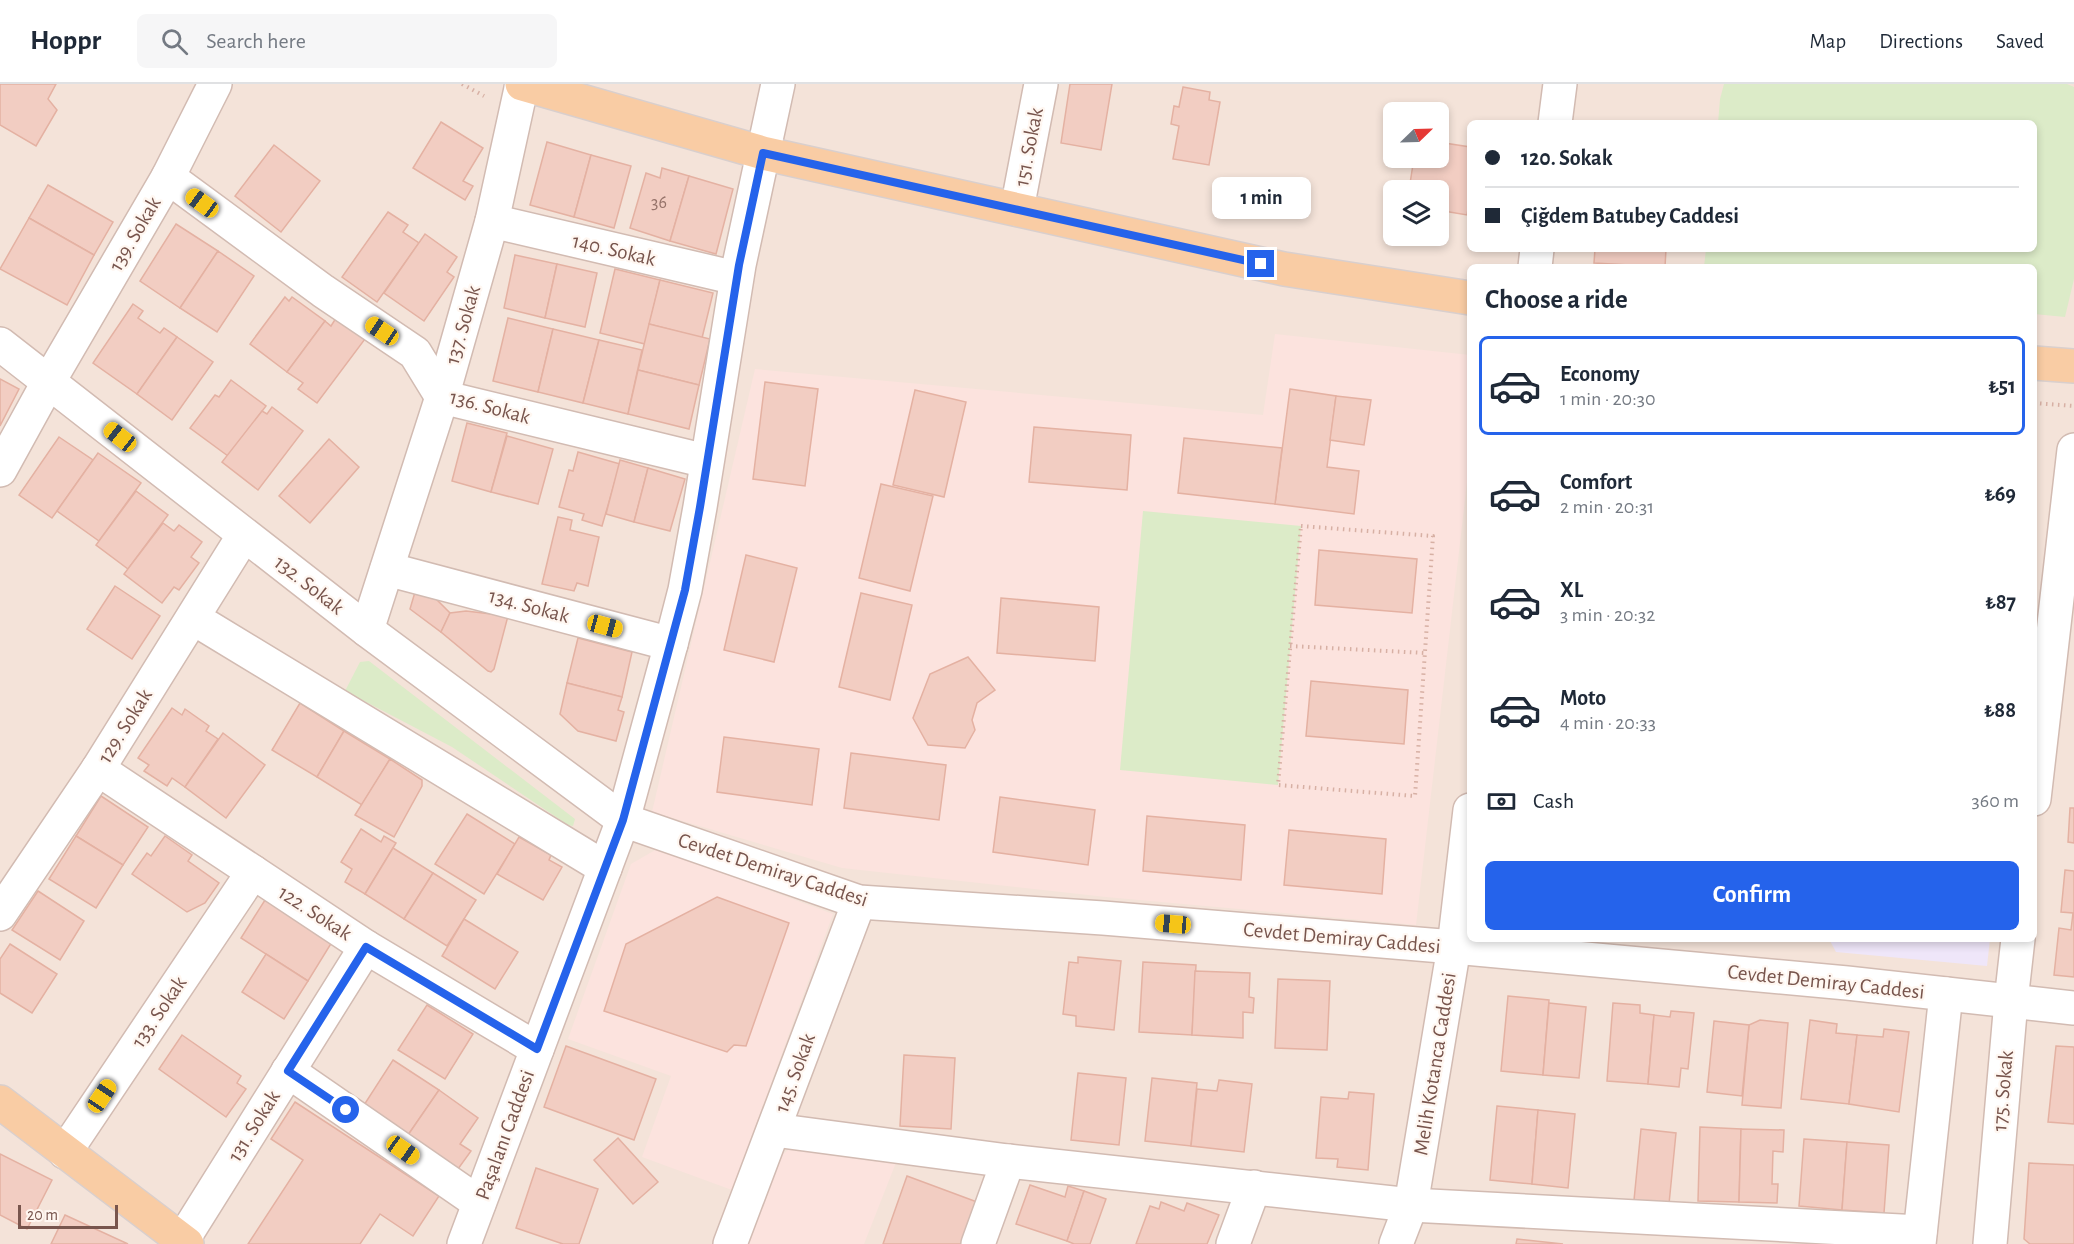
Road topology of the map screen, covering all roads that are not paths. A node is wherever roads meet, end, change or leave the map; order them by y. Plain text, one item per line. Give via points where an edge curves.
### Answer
1 (215, 84) edge
2 (522, 84) edge
3 (778, 84) edge
4 (1041, 84) edge
5 (1560, 84) edge
6 (1555, 120) edge
7 (763, 153) junction
8 (168, 177) junction
9 (1017, 209) junction
10 (492, 221) junction
11 (736, 278) junction
12 (1467, 298) edge
13 (0, 344) edge
14 (2037, 363) edge
15 (2074, 366) edge
16 (49, 381) junction
17 (442, 397) junction
18 (2074, 450) edge
19 (706, 461) junction
20 (0, 470) edge
21 (244, 535) junction
22 (387, 569) junction
23 (192, 618) junction
24 (368, 630) junction
25 (671, 644) junction
26 (98, 769) junction
27 (2037, 772) edge
28 (623, 820) junction
29 (1467, 836) edge
30 (605, 868) junction
31 (253, 872) junction
32 (858, 902) junction
33 (0, 914) edge
34 (2018, 942) edge
35 (366, 947) junction
36 (1454, 947) junction
37 (1946, 994) junction
38 (2011, 1001) junction
39 (2074, 1008) edge
40 (537, 1049) junction
41 (288, 1071) junction
42 (0, 1102) edge
43 (774, 1130) junction
44 (64, 1152) junction
45 (1008, 1161) junction
46 (1254, 1187) junction
47 (479, 1203) junction
48 (1412, 1205) junction
49 (1919, 1238) edge
50 (183, 1243) edge
51 (464, 1244) edge
52 (730, 1244) edge
53 (978, 1244) edge
54 (1233, 1244) edge
55 (1396, 1244) edge
56 (1990, 1244) edge

1 - 8 street, 139. Sokak
2 - 7 main road
2 - 10 street, 137. Sokak
3 - 7 street, Paşalanı Caddesi
4 - 9 street, 151. Sokak
5 - 6 street
7 - 9 main road
7 - 11 street, Paşalanı Caddesi
8 - 16 street, 139. Sokak
8 - 17 street, 136. Sokak via 415,353
9 - 12 main road via 1284,269
10 - 11 street, 140. Sokak
10 - 17 street, 137. Sokak
11 - 19 street, Paşalanı Caddesi
13 - 16 street, 132. Sokak
14 - 15 main road
16 - 20 street, 139. Sokak
16 - 21 street, 132. Sokak
17 - 19 street, 136. Sokak
17 - 22 street, 137. Sokak
18 - 27 street
19 - 25 street, Paşalanı Caddesi via 685,590
21 - 23 street, 129. Sokak
21 - 24 street, 132. Sokak
22 - 24 street, 137. Sokak
22 - 25 street, 134. Sokak
23 - 26 street, 129. Sokak
23 - 30 street
24 - 28 street, 132. Sokak
25 - 28 street, Paşalanı Caddesi
26 - 31 street, 122. Sokak
26 - 33 street, 129. Sokak
28 - 30 street, Paşalanı Caddesi
28 - 32 street, Cevdet Demiray Caddesi
29 - 36 street, Melih Kotanca Caddesi
30 - 40 street, Paşalanı Caddesi
31 - 35 street, 122. Sokak
31 - 44 street, 133. Sokak
32 - 36 street, Cevdet Demiray Caddesi
32 - 43 street, 145. Sokak
34 - 38 street, 175. Sokak
35 - 40 street, 122. Sokak
35 - 41 street, 131. Sokak
36 - 37 street, Cevdet Demiray Caddesi
36 - 48 street, Melih Kotanca Caddesi
37 - 38 street, Cevdet Demiray Caddesi
37 - 49 street
38 - 39 street, Cevdet Demiray Caddesi
38 - 56 street, 175. Sokak
40 - 47 street, Paşalanı Caddesi
41 - 47 street
41 - 50 street, 131. Sokak
42 - 44 main road
43 - 45 street
43 - 52 street, 145. Sokak
44 - 50 main road
45 - 46 street
45 - 53 street
46 - 48 street
46 - 54 street
47 - 51 street, Paşalanı Caddesi
48 - 49 street
48 - 55 street, Melih Kotanca Caddesi

